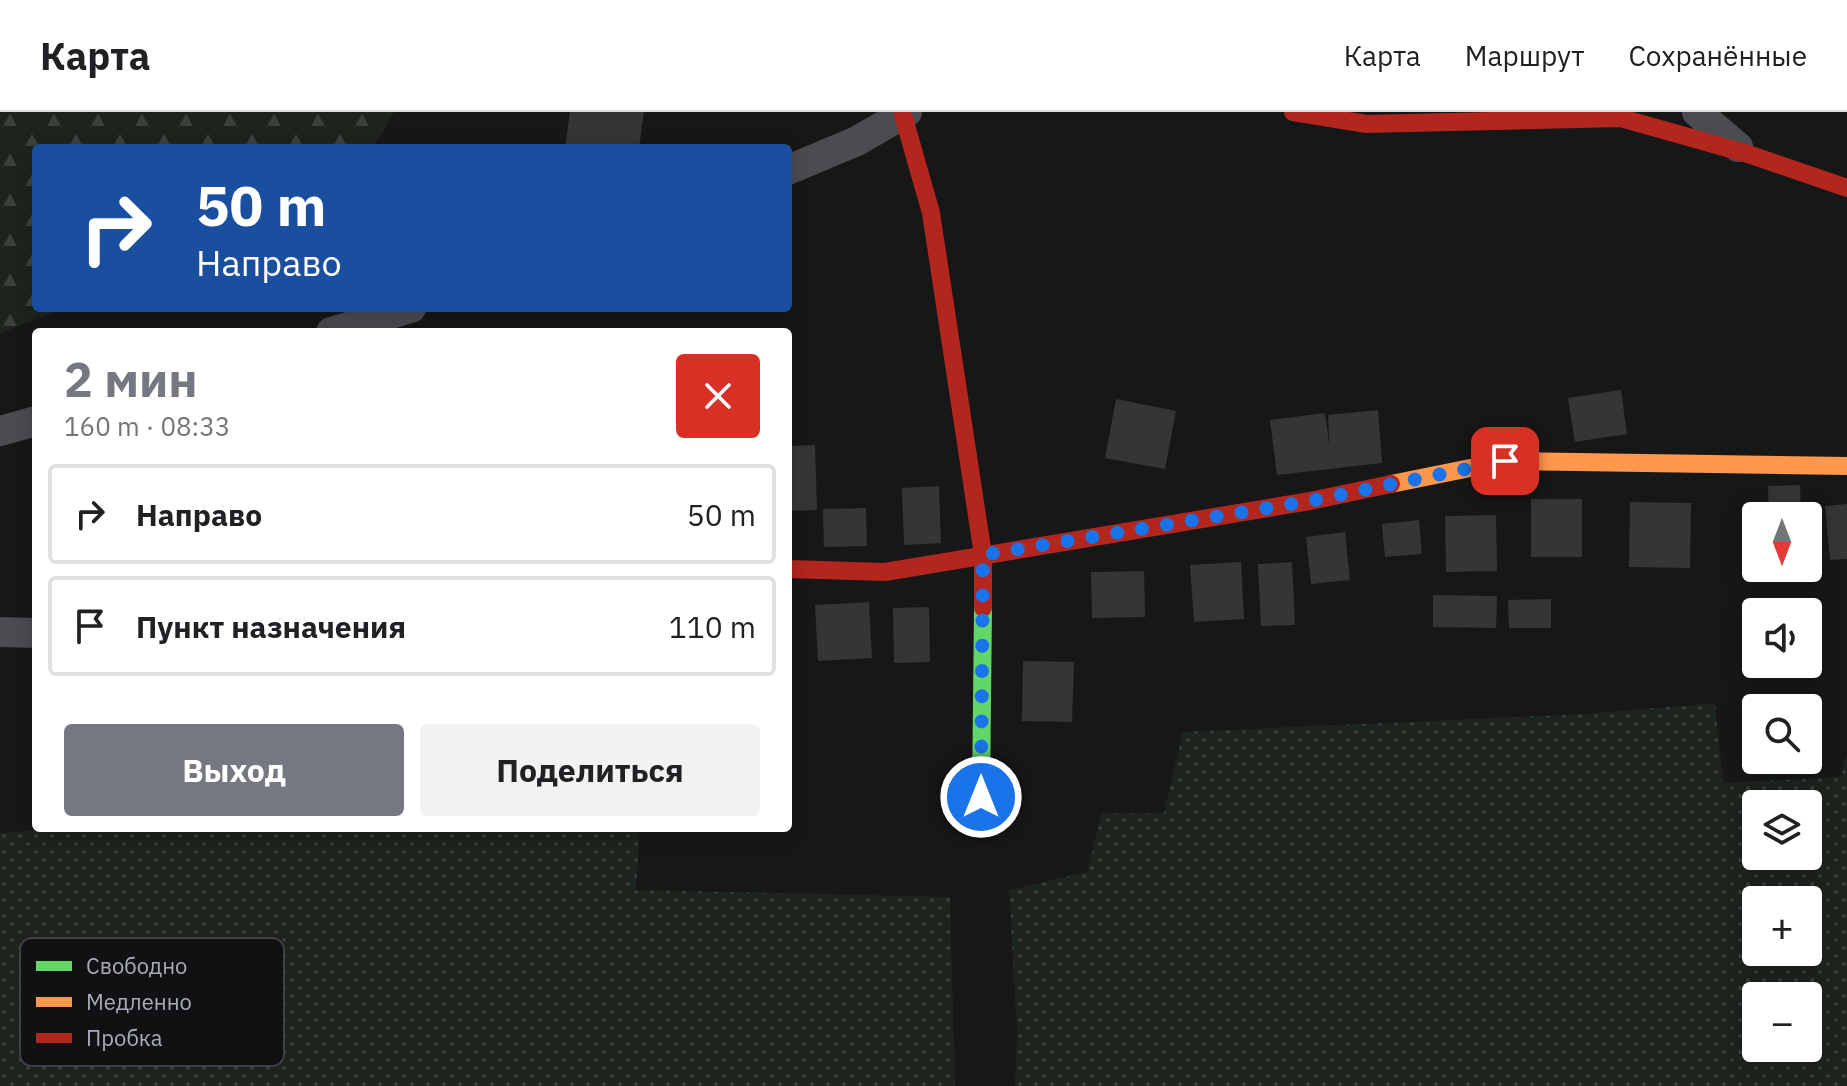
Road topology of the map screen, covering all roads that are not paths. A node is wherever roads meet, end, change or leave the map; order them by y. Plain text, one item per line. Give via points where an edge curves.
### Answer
1 (1293, 112) edge
2 (1697, 112) edge
3 (905, 113) edge
4 (1745, 153) junction
5 (792, 168) edge
6 (1847, 188) edge
7 (398, 312) edge
8 (344, 328) edge
9 (32, 422) edge
10 (0, 431) edge
11 (1847, 466) edge
12 (983, 555) junction
13 (792, 569) edge
14 (0, 632) edge
15 (32, 633) edge
16 (981, 797) dead end

1 - 4 street via 1367,124 1621,118
2 - 4 street
3 - 5 street via 857,141
3 - 12 street via 931,213
4 - 6 street
7 - 8 street
9 - 10 street
11 - 12 street via 1505,461 1310,501
12 - 13 street via 885,572
12 - 16 street
14 - 15 street

